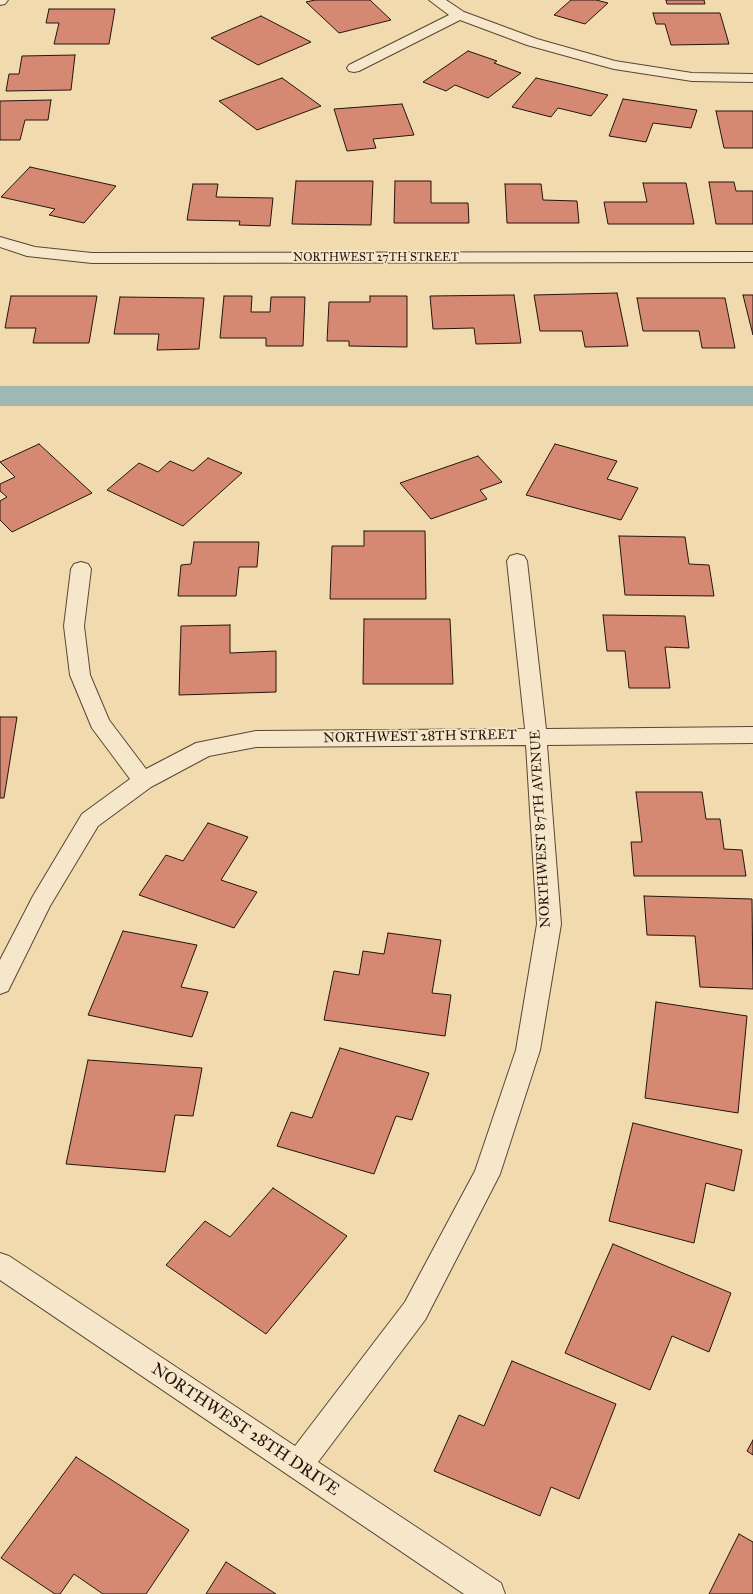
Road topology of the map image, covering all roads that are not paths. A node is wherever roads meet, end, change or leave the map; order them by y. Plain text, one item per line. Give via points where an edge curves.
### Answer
1 (436, 0) edge
2 (459, 15) junction
3 (354, 68) dead end
4 (753, 78) edge
5 (0, 242) edge
6 (753, 257) edge
7 (517, 561) dead end
8 (81, 569) dead end
9 (753, 735) edge
10 (536, 736) junction
11 (143, 781) junction
12 (0, 984) edge
13 (0, 1265) edge
14 (298, 1465) junction
15 (490, 1594) edge

1 - 2 street
2 - 3 street
2 - 4 street via 532,42 614,64 692,77
5 - 6 street, NORTHWEST 27TH STREET via 33,252 92,258
7 - 10 street, NORTHWEST 87TH AVENUE
8 - 11 street via 74,626 80,675 100,722
9 - 10 street, NORTHWEST 28TH STREET
10 - 11 street, NORTHWEST 28TH STREET via 256,739 204,749
10 - 14 street, NORTHWEST 87TH AVENUE via 549,924 528,1050 487,1174 415,1311
11 - 12 street via 90,820 41,902
13 - 14 street, NORTHWEST 28TH DRIVE
14 - 15 street, NORTHWEST 28TH DRIVE

